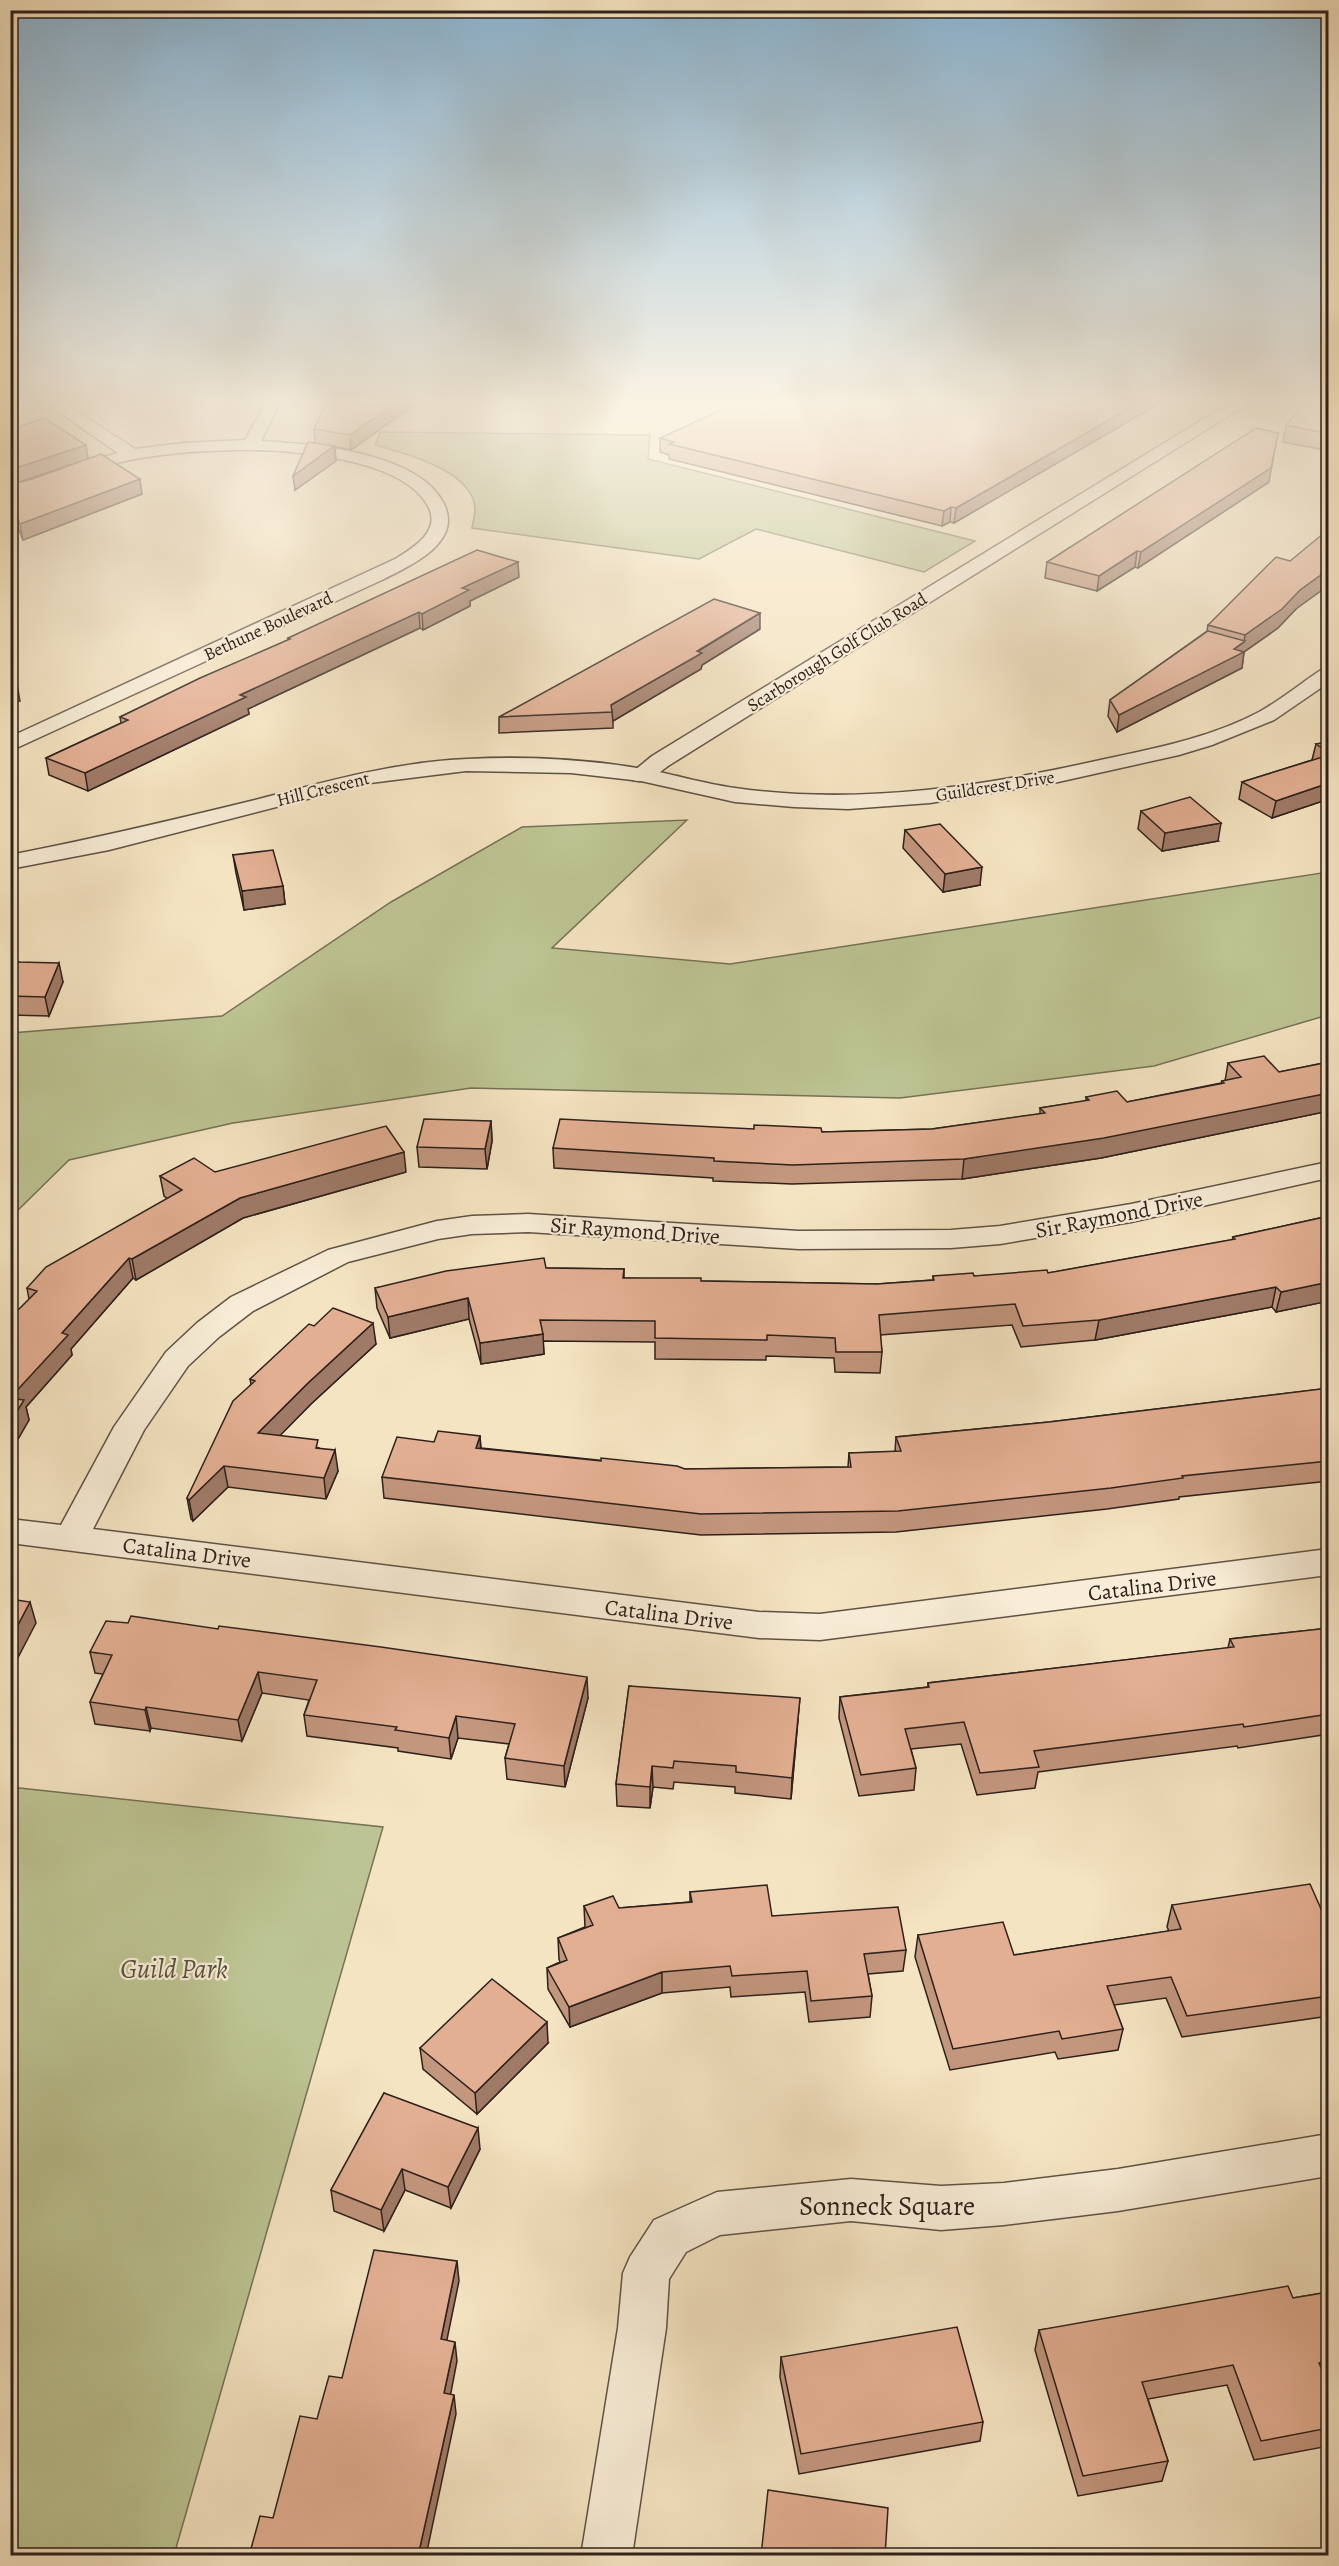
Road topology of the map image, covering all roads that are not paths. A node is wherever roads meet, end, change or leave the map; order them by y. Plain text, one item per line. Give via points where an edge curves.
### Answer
1 (440, 518) edge
2 (1051, 518) edge
3 (1329, 674) edge
4 (10, 745) edge
5 (641, 775) junction
6 (10, 861) edge
7 (1329, 1170) edge
8 (10, 1531) edge
9 (72, 1537) junction
10 (1329, 1562) edge
11 (1329, 2155) edge
12 (606, 2556) edge

1 - 4 street, Bethune Boulevard via 438,530 422,549 376,576
2 - 5 street, Scarborough Golf Club Road
3 - 5 street, Guildcrest Drive via 1267,716 1206,741 1058,776 941,795 848,802 794,800 735,795
5 - 6 street, Hill Crescent via 535,765 466,765 408,771 337,784 109,843
7 - 9 street, Sir Raymond Drive via 1143,1210 1000,1235 799,1240 528,1222 437,1230 338,1256 242,1304 177,1359 130,1427
8 - 9 street, Catalina Drive
9 - 10 street, Catalina Drive via 759,1625 820,1627
11 - 12 street, Sonneck Square via 1118,2190 1004,2204 941,2208 851,2200 717,2214 670,2236 646,2273 642,2328

